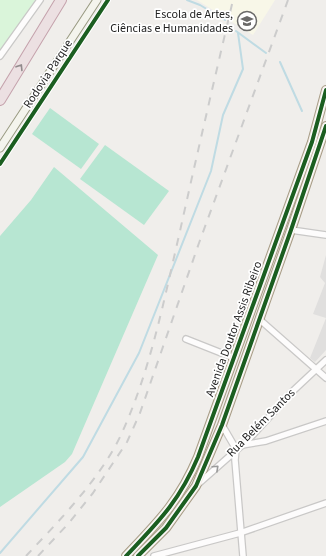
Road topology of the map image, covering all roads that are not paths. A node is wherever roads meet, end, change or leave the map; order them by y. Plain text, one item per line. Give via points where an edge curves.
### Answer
1 (40, 0) edge
2 (62, 0) edge
3 (96, 0) edge
4 (0, 56) edge
5 (326, 90) edge
6 (0, 100) edge
7 (326, 126) edge
8 (0, 148) edge
9 (292, 230) junction
10 (326, 235) edge
11 (259, 319) junction
12 (186, 339) dead end
13 (234, 358) junction
14 (326, 360) edge
15 (317, 369) junction
16 (326, 378) edge
17 (326, 421) edge
18 (222, 425) junction
19 (241, 445) junction
20 (236, 449) junction
21 (196, 486) junction
22 (326, 503) edge
23 (240, 533) junction
24 (126, 556) edge
25 (138, 556) edge
26 (154, 556) edge
27 (242, 556) edge

1 - 4 street
6 -> 2 highway
3 - 8 street, Rodovia Parque
5 - 13 main road, Avenida Doutor Assis Ribeiro via 312,142
7 - 9 main road, Avenida Doutor Assis Ribeiro
9 - 10 street
9 - 11 main road, Avenida Doutor Assis Ribeiro
11 - 15 street
11 - 18 main road, Avenida Doutor Assis Ribeiro
12 - 13 street
13 - 24 main road, Avenida Doutor Assis Ribeiro via 188,482 164,516
14 - 15 street, Rua Belém Santos
15 - 16 street
15 - 19 street, Rua Belém Santos
17 - 19 street via 266,441
18 - 20 street
18 - 21 main road, Avenida Doutor Assis Ribeiro
19 - 20 street, Rua Belém Santos
21 -> 20 street, Rua Belém Santos
20 - 23 street
21 - 25 main road, Avenida Doutor Assis Ribeiro via 166,528
22 - 23 street
23 - 26 street
23 - 27 street

